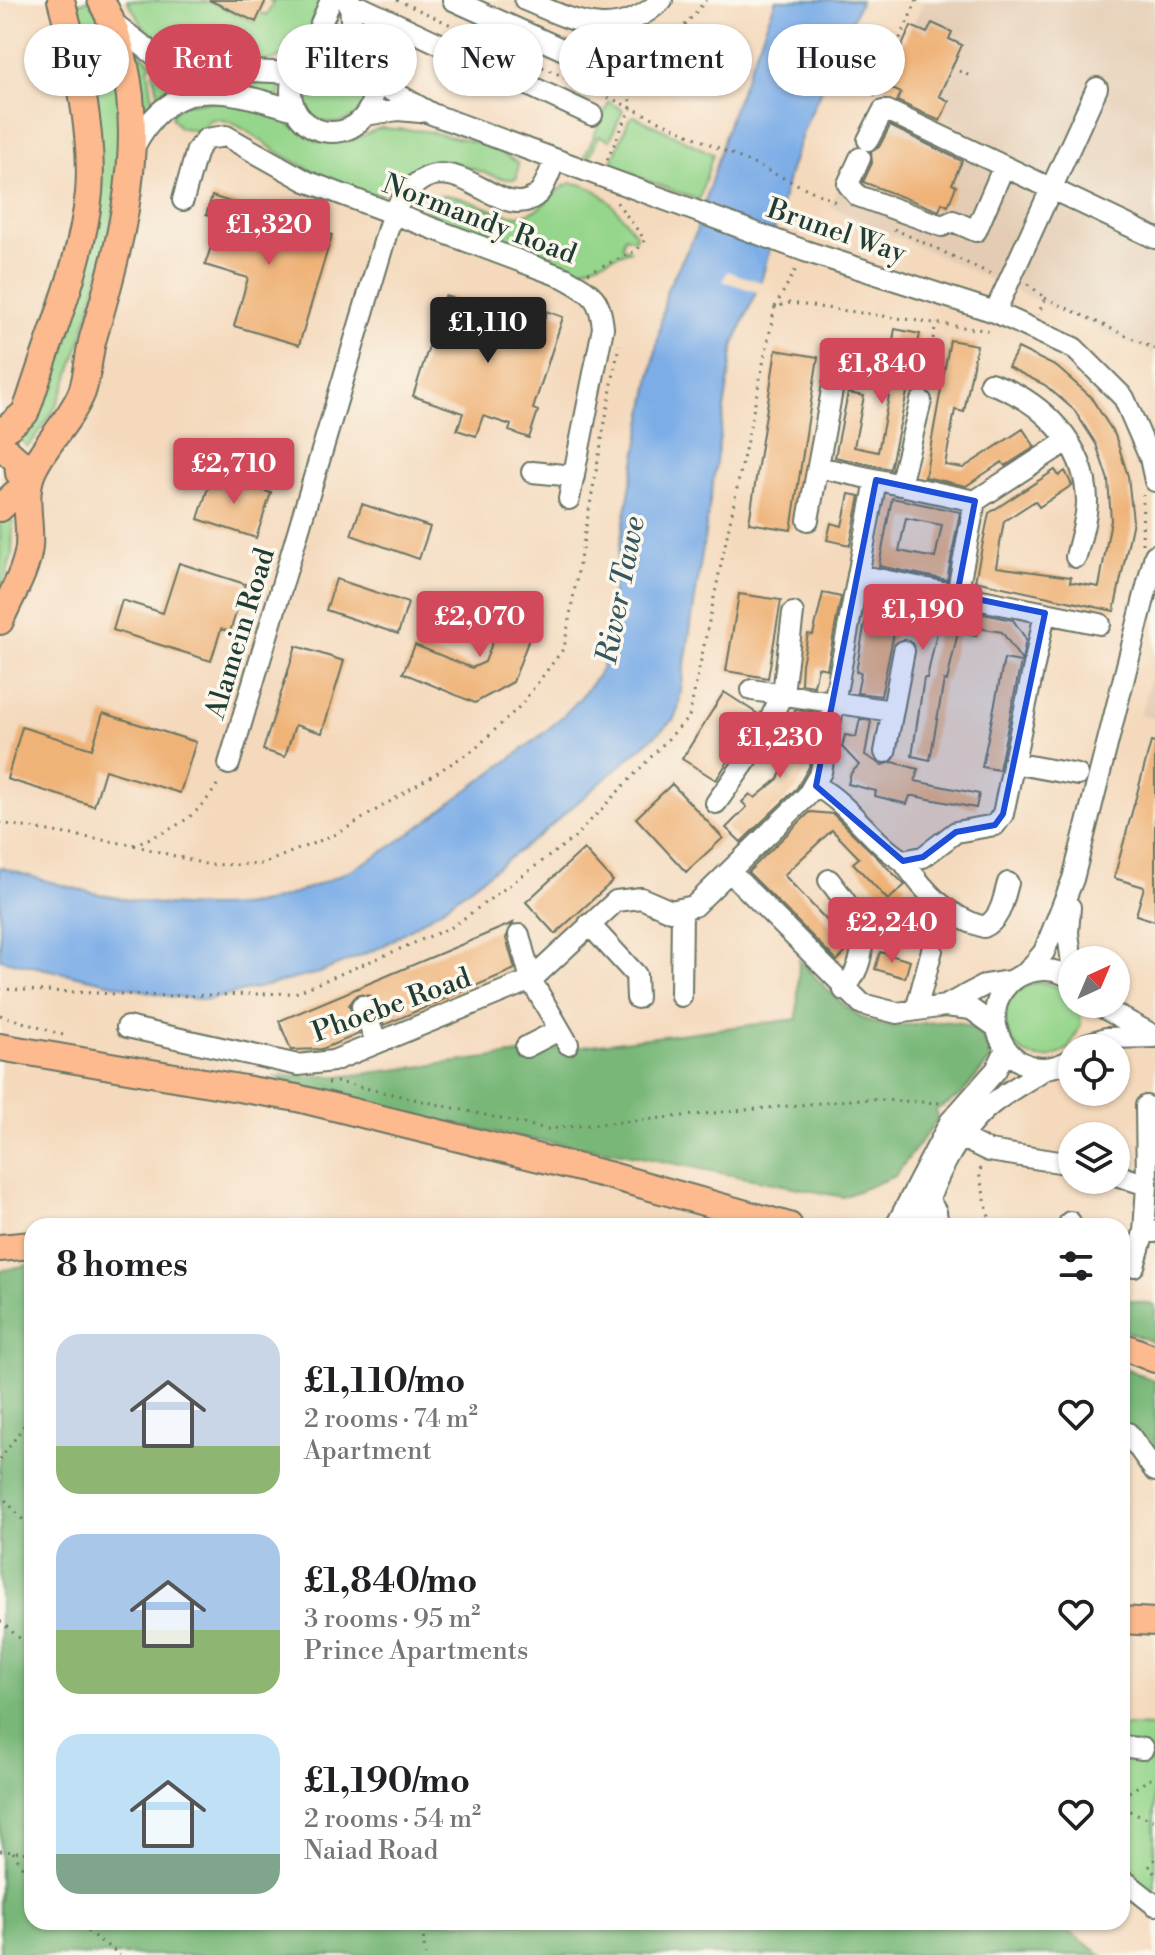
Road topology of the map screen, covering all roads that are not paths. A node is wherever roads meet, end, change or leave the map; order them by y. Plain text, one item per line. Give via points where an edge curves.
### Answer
1 (61, 0) edge
2 (453, 0) edge
3 (525, 0) edge
4 (662, 0) edge
5 (343, 2) edge
6 (106, 11) edge
7 (328, 24) edge
8 (348, 24) edge
9 (559, 48) edge
10 (277, 66) edge
11 (1097, 88) dead end
12 (291, 96) edge
13 (372, 96) edge
14 (399, 96) edge
15 (295, 110) junction
16 (432, 114) junction
17 (365, 115) junction
18 (592, 115) dead end
19 (132, 151) junction
20 (555, 159) junction
21 (1003, 168) junction
22 (1052, 190) junction
23 (183, 200) dead end
24 (392, 215) junction
25 (1155, 238) edge
26 (995, 312) junction
27 (91, 343) junction
28 (838, 358) dead end
29 (990, 383) dead end
30 (921, 401) road end
31 (0, 434) edge
32 (1067, 441) junction
33 (0, 445) edge
34 (818, 467) junction
35 (539, 472) dead end
36 (574, 476) junction
37 (876, 480) junction
38 (1155, 481) edge
39 (900, 485) junction
40 (11, 492) edge
41 (569, 499) dead end
42 (975, 501) junction
43 (808, 520) dead end
44 (1155, 555) edge
45 (1076, 557) dead end
46 (858, 575) junction
47 (957, 595) junction
48 (3, 613) edge
49 (793, 613) dead end
50 (1045, 613) junction
51 (1100, 624) dead end
52 (904, 651) dead end
53 (752, 690) dead end
54 (783, 693) junction
55 (835, 700) junction
56 (892, 711) junction
57 (885, 752) dead end
58 (1013, 763) junction
59 (229, 764) road end
60 (1078, 775) dead end
61 (816, 786) junction
62 (716, 803) dead end
63 (903, 861) junction
64 (731, 873) junction
65 (1073, 879) junction
66 (829, 880) dead end
67 (1008, 883) dead end
68 (682, 910) junction
69 (589, 924) junction
70 (519, 935) dead end
71 (1070, 946) edge
72 (932, 950) dead end
73 (1058, 972) edge
74 (1020, 976) junction
75 (531, 980) junction
76 (844, 990) junction
77 (681, 996) dead end
78 (637, 998) dead end
79 (362, 1006) dead end
80 (945, 1006) junction
81 (916, 1010) junction
82 (1120, 1018) edge
83 (127, 1027) dead end
84 (996, 1027) junction
85 (1155, 1036) edge
86 (1130, 1037) edge
87 (377, 1043) junction
88 (0, 1047) edge
89 (526, 1047) dead end
90 (1006, 1050) junction
91 (57, 1058) junction
92 (0, 1064) edge
93 (1058, 1064) edge
94 (1046, 1068) junction
95 (1146, 1106) dead end
96 (960, 1137) junction
97 (1058, 1162) edge
98 (1130, 1180) edge
99 (1147, 1185) junction
100 (928, 1199) junction
101 (761, 1218) edge
102 (900, 1218) edge
103 (921, 1218) edge
104 (935, 1218) edge
105 (1150, 1232) edge
106 (24, 1246) edge
107 (0, 1248) edge
108 (1130, 1265) edge
109 (1130, 1349) edge
110 (1155, 1359) edge
111 (1130, 1436) edge
112 (1155, 1471) edge
113 (1130, 1620) edge
114 (1155, 1622) edge
115 (1130, 1747) edge
116 (1143, 1749) dead end
117 (1130, 1884) edge
118 (1153, 1898) edge

1 - 31 main road via 75,53 89,192 30,400 25,413
2 - 9 street
3 - 4 street via 584,25 618,25
5 - 7 street
5 - 8 street
5 - 18 street
6 - 10 street, Brunel Way via 160,59 186,68
6 - 19 main road via 127,84
11 - 22 street
12 - 15 street
13 - 17 street
14 - 16 street, Brunel Way
15 - 17 street, Brunel Way via 310,126 330,133 352,127
15 - 19 street, Brunel Way via 252,97 183,94 143,129
16 - 17 street, Brunel Way via 398,110
16 - 20 street, Brunel Way
19 - 27 main road via 117,257
20 - 24 street, Alamein Road via 539,192 524,201 499,199 465,179 433,176 405,190
20 - 26 street, Brunel Way via 805,251
21 - 21 street via 976,231 953,221 942,226 858,196 848,184 883,111
21 - 22 street
22 - 25 street
22 - 26 street
23 - 24 street, Normandy Road via 197,150 206,139 226,136 306,181
24 - 36 street, Normandy Road via 565,278 592,294 601,308 603,328
24 - 59 street, Alamein Road
26 - 38 street, Brunel Way via 1074,348 1101,372 1130,411
27 - 40 main road via 61,409
27 - 48 main road via 83,390 66,426 32,472 27,489 29,551
28 - 34 street
29 - 32 street via 1015,391 1038,407
30 - 39 street
32 - 42 street
32 - 45 street via 1083,477 1087,503
33 - 40 main road via 18,461
34 - 37 street
34 - 43 street
35 - 36 street
36 - 41 street, Normandy Road
37 - 39 street
37 - 46 street
39 - 42 street
40 - 48 main road via 18,531
42 - 47 street
44 - 65 street
46 - 47 street
46 - 55 street
47 - 50 street
49 - 54 street
50 - 51 street
50 - 58 street
52 - 56 street
53 - 54 street
54 - 55 street
54 - 62 street via 758,744
55 - 56 street
55 - 61 street
56 - 57 street
58 - 60 street
58 - 63 street via 1003,814 995,825 956,832 923,857
61 - 63 street via 837,797
61 - 64 street
63 - 67 street via 939,904 984,927 999,912
64 - 68 street via 694,906
64 - 76 street
65 - 71 street
65 - 74 street via 1044,952
66 - 76 street via 862,932 853,978
68 - 69 street, Phoebe Road via 629,898 616,901
68 - 77 street
69 - 75 street, Phoebe Road
69 - 78 street via 636,975
70 - 75 street
72 - 81 street
73 - 74 street
74 - 80 street via 985,985
74 - 84 street via 998,1001
75 - 87 street, Phoebe Road
75 - 89 street via 564,1037
76 - 81 street via 873,1009
79 - 87 street
80 - 81 street
80 - 84 street via 971,1009
82 - 85 street
83 - 87 street, Phoebe Road via 298,1065 333,1061
84 - 90 street
85 - 86 street
88 - 91 main road
90 - 94 street via 1018,1061
90 - 102 street via 996,1070 950,1122
91 - 92 main road
91 - 101 main road via 297,1098
93 - 94 street
94 - 96 street via 991,1104
95 - 99 street
96 - 97 street via 989,1151
96 - 100 street
98 - 99 street
99 - 105 street
100 - 103 street
100 - 104 street
105 - 108 street
106 - 107 main road
109 - 110 main road
111 - 112 street
113 - 114 main road
115 - 116 street
117 - 118 street

